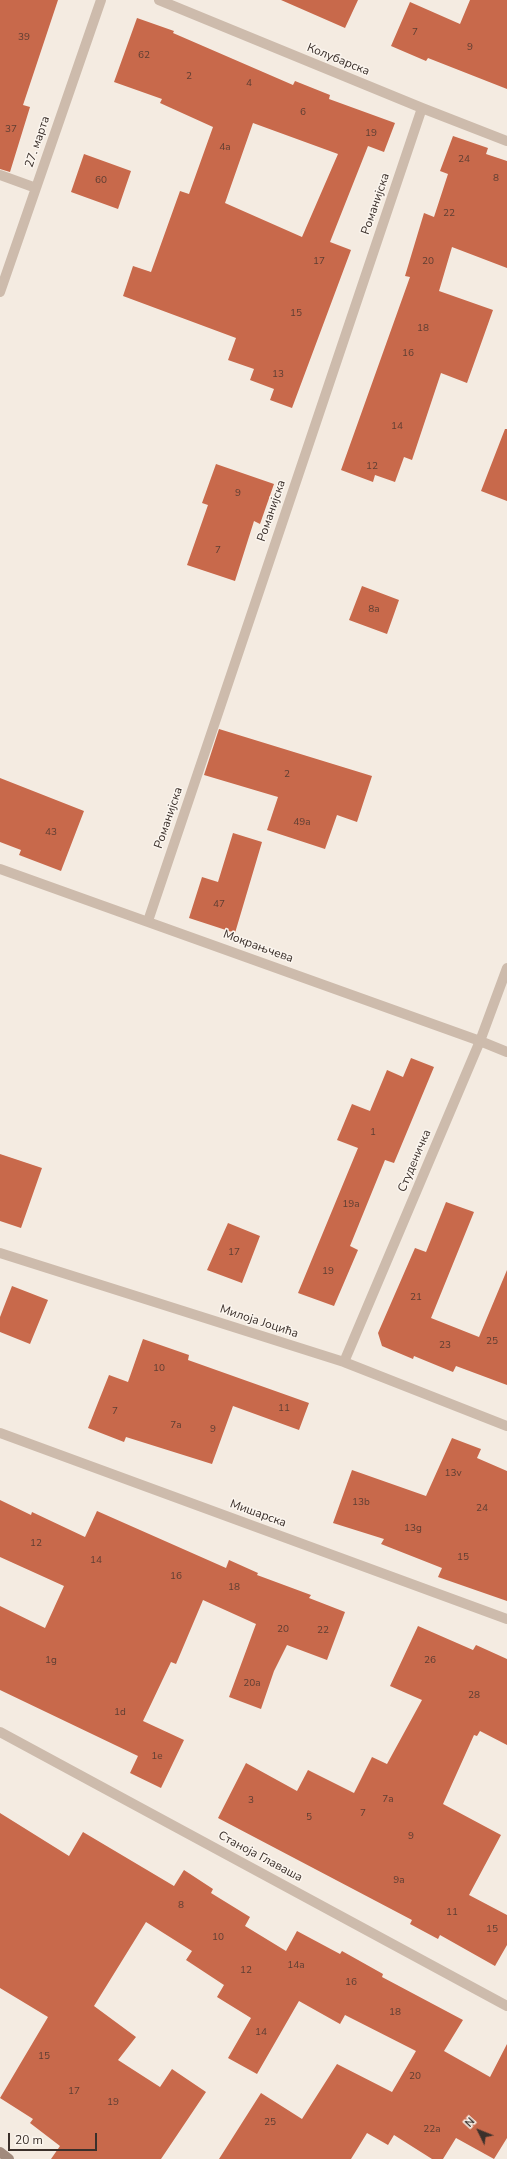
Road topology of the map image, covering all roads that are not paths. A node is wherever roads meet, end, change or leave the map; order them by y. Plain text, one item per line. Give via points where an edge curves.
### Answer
1 (101, 0) edge
2 (159, 0) edge
3 (422, 108) junction
4 (507, 141) edge
5 (0, 175) edge
6 (36, 188) junction
7 (0, 292) edge
8 (0, 869) edge
9 (148, 921) junction
10 (507, 968) edge
11 (480, 1041) junction
12 (507, 1052) edge
13 (0, 1252) edge
14 (344, 1362) junction
15 (507, 1426) edge
16 (0, 1433) edge
17 (507, 1619) edge
18 (0, 1732) edge
19 (507, 2006) edge
20 (0, 2152) edge
21 (9, 2159) edge

1 - 6 street, 27. марта
2 - 3 street, Колубарска
3 - 4 street, Колубарска
3 - 9 street, Романијска
5 - 6 street
6 - 7 street, 27. марта
8 - 9 street, Мокрањчева
9 - 11 street, Мокрањчева
10 - 11 street, Студеничка
11 - 12 street, Мокрањчева
11 - 14 street, Студеничка
13 - 14 street, Милоја Јоцића
14 - 15 street, Милоја Јоцића
16 - 17 street, Мишарска
18 - 19 street, Станоја Главаша
20 - 21 main road

